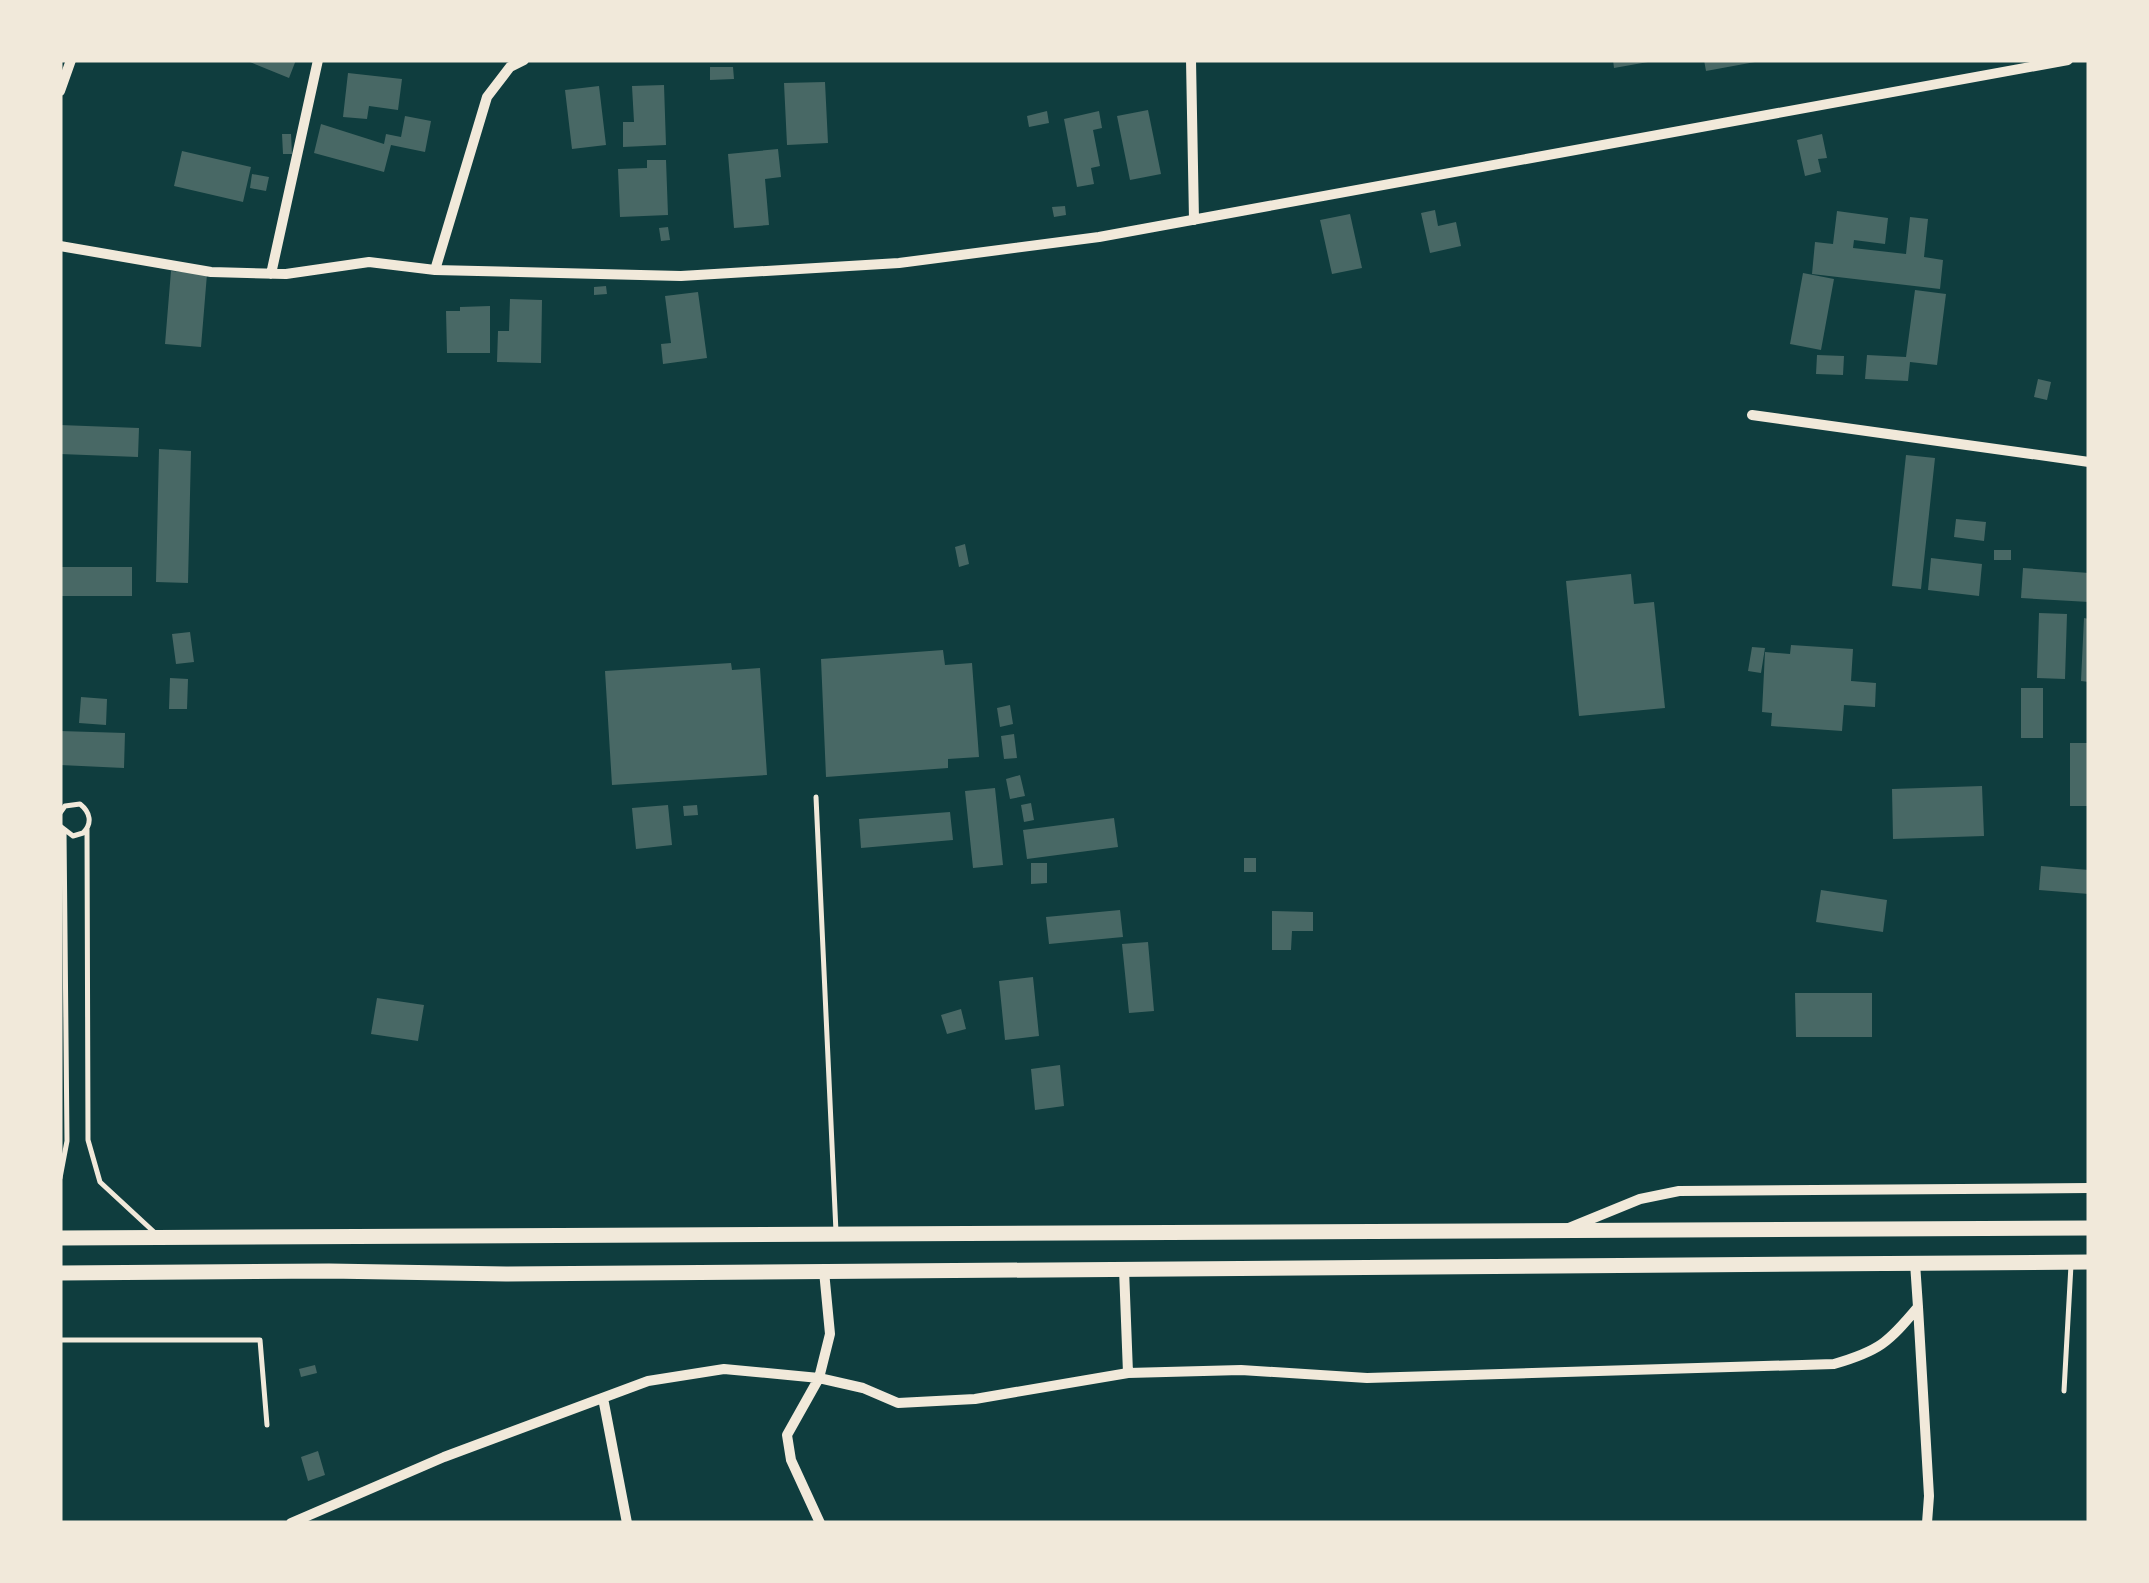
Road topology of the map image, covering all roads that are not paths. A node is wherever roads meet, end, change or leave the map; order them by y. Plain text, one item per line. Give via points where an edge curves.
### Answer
1 (71, 60) edge
2 (318, 60) edge
3 (524, 60) edge
4 (1191, 60) edge
5 (2068, 60) edge
6 (60, 91) edge
7 (1194, 220) junction
8 (60, 246) edge
9 (435, 270) junction
10 (271, 274) junction
11 (1752, 415) dead end
12 (2089, 462) edge
13 (816, 797) dead end
14 (60, 812) edge
15 (62, 829) edge
16 (87, 829) junction
17 (60, 1178) edge
18 (2089, 1188) edge
19 (2089, 1228) edge
20 (1563, 1230) junction
21 (836, 1235) junction
22 (160, 1237) junction
23 (60, 1238) edge
24 (2071, 1262) junction
25 (2089, 1262) edge
26 (1915, 1263) junction
27 (1124, 1269) junction
28 (824, 1271) junction
29 (60, 1274) edge
30 (1918, 1307) junction
31 (60, 1340) edge
32 (1128, 1372) junction
33 (819, 1378) junction
34 (2064, 1391) dead end
35 (604, 1398) junction
36 (267, 1426) dead end
37 (311, 1519) edge
38 (291, 1523) edge
39 (627, 1523) edge
40 (820, 1523) edge
41 (1927, 1523) edge

1 - 6 street
2 - 10 street
3 - 9 street via 487,97
4 - 7 street
5 - 7 street
7 - 9 street via 899,263 681,276
8 - 10 street via 212,272
9 - 10 street via 369,262
11 - 12 street
13 - 21 lane
14 - 16 lane via 80,804 90,815
15 - 16 lane via 73,836
15 - 17 lane via 67,1141
16 - 22 lane via 88,1140 100,1182
18 - 20 street via 1679,1191
19 - 20 main road
20 - 21 main road
21 - 22 main road
22 - 23 main road
24 - 25 main road
24 - 26 main road
24 - 34 lane
26 - 27 main road
26 - 30 street
27 - 28 main road
27 - 32 street
28 - 29 main road
28 - 33 street via 830,1334
30 - 32 street via 1890,1340 1834,1364 1368,1378
30 - 41 street
31 - 36 lane via 260,1340
32 - 33 street via 974,1398 898,1403
33 - 35 street via 724,1369 648,1381
33 - 40 street via 787,1435 787,1447
35 - 37 street via 444,1457
35 - 39 street
37 - 38 street

